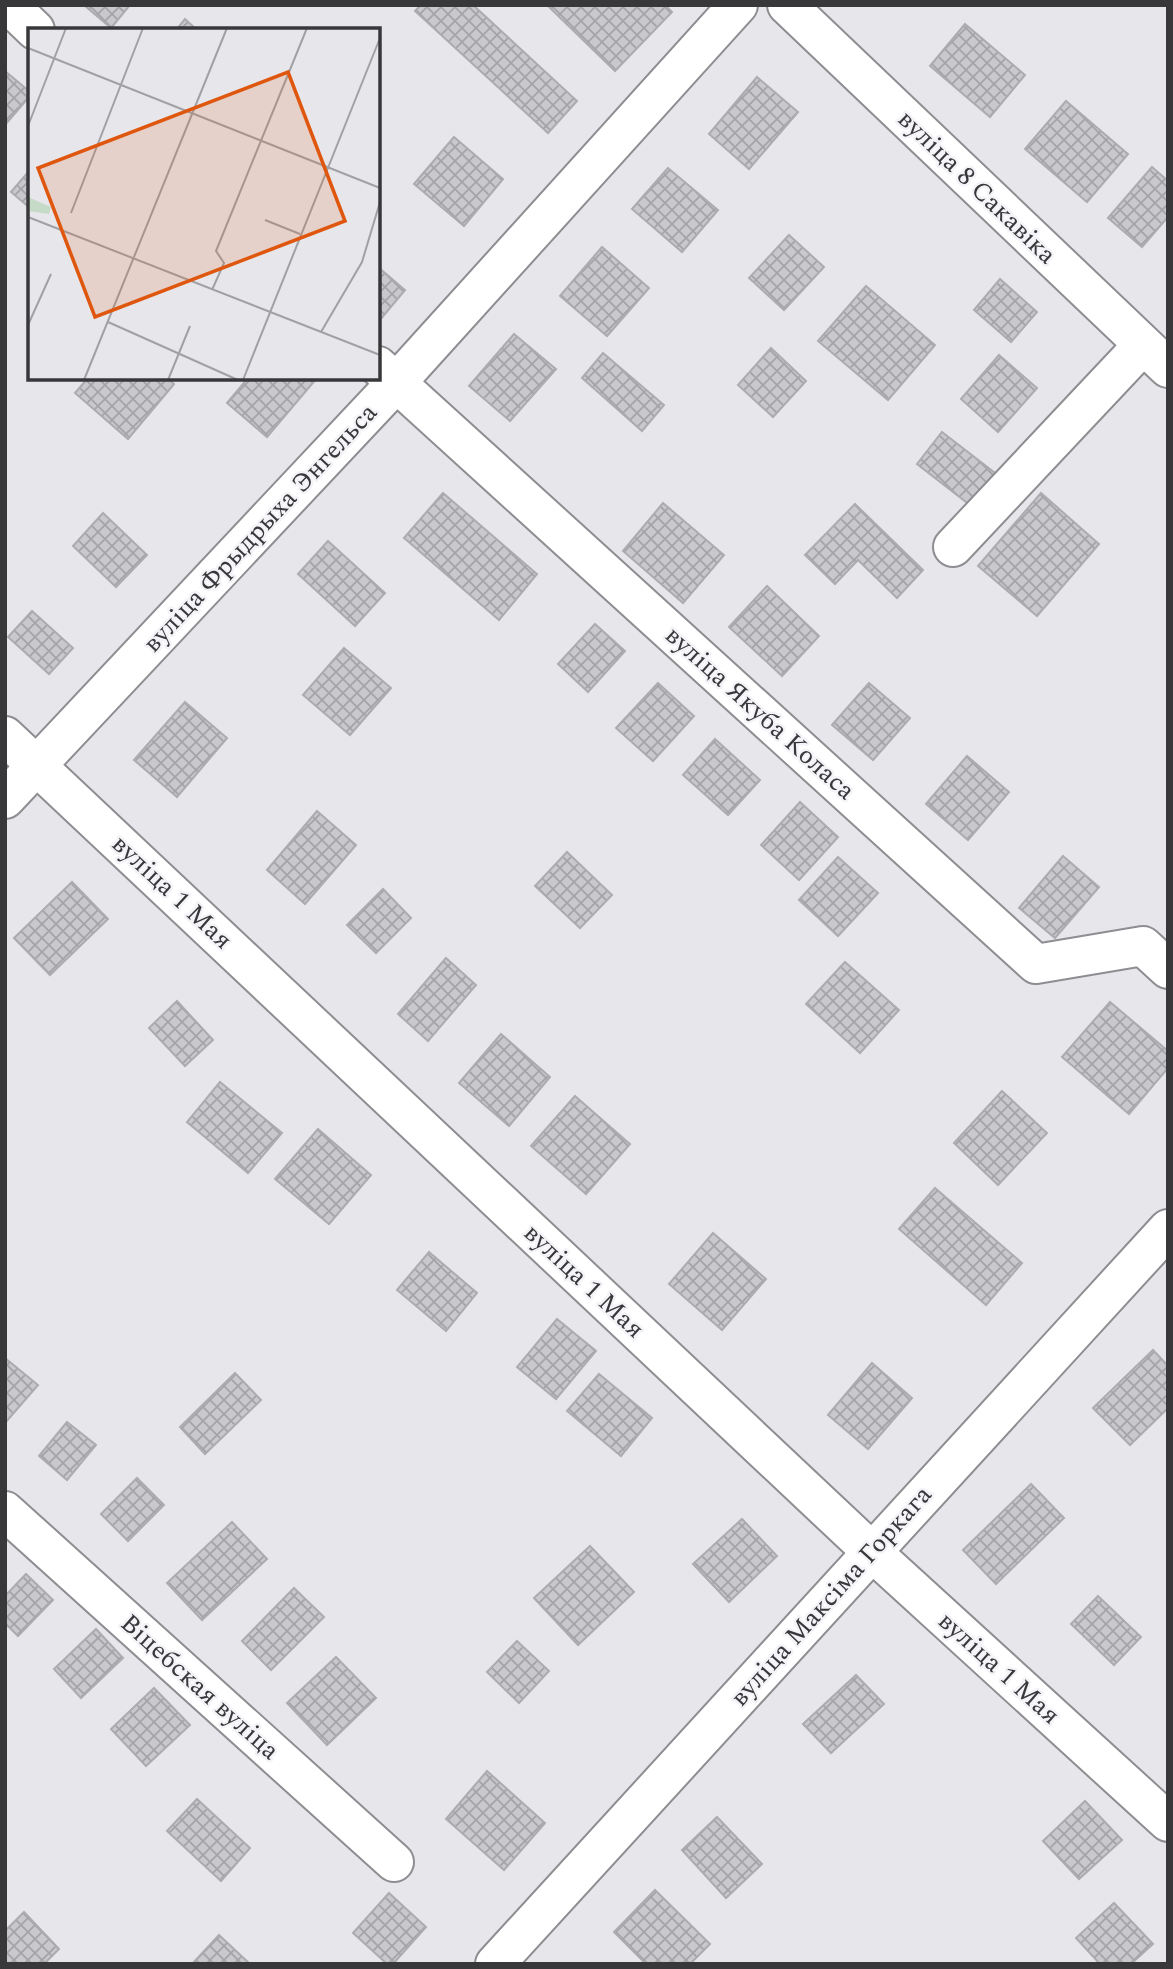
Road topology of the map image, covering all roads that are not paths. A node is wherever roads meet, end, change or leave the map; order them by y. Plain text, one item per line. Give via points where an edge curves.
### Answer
1 (9, 5) edge
2 (738, 5) edge
3 (787, 5) edge
4 (32, 28) edge
5 (1155, 357) edge
6 (387, 374) edge
7 (953, 547) dead end
8 (5, 736) edge
9 (37, 765) junction
10 (5, 799) edge
11 (1168, 969) edge
12 (1168, 1229) edge
13 (5, 1511) edge
14 (872, 1552) junction
15 (1168, 1822) edge
16 (394, 1862) dead end
17 (495, 1964) edge

1 - 4 street
2 - 6 street, вуліца Фрыдрыха Энгельса
3 - 5 street, вуліца 8 Сакавіка
5 - 7 street
6 - 9 street, вуліца Фрыдрыха Энгельса
6 - 11 street, вуліца Якуба Коласа via 1037,964 1143,946
8 - 9 street, вуліца 1 Мая
9 - 10 street, вуліца Фрыдрыха Энгельса
9 - 14 street, вуліца 1 Мая
12 - 14 street, вуліца Максіма Горкага
13 - 16 street, Віцебская вуліца
14 - 15 street, вуліца 1 Мая
14 - 17 street, вуліца Максіма Горкага

